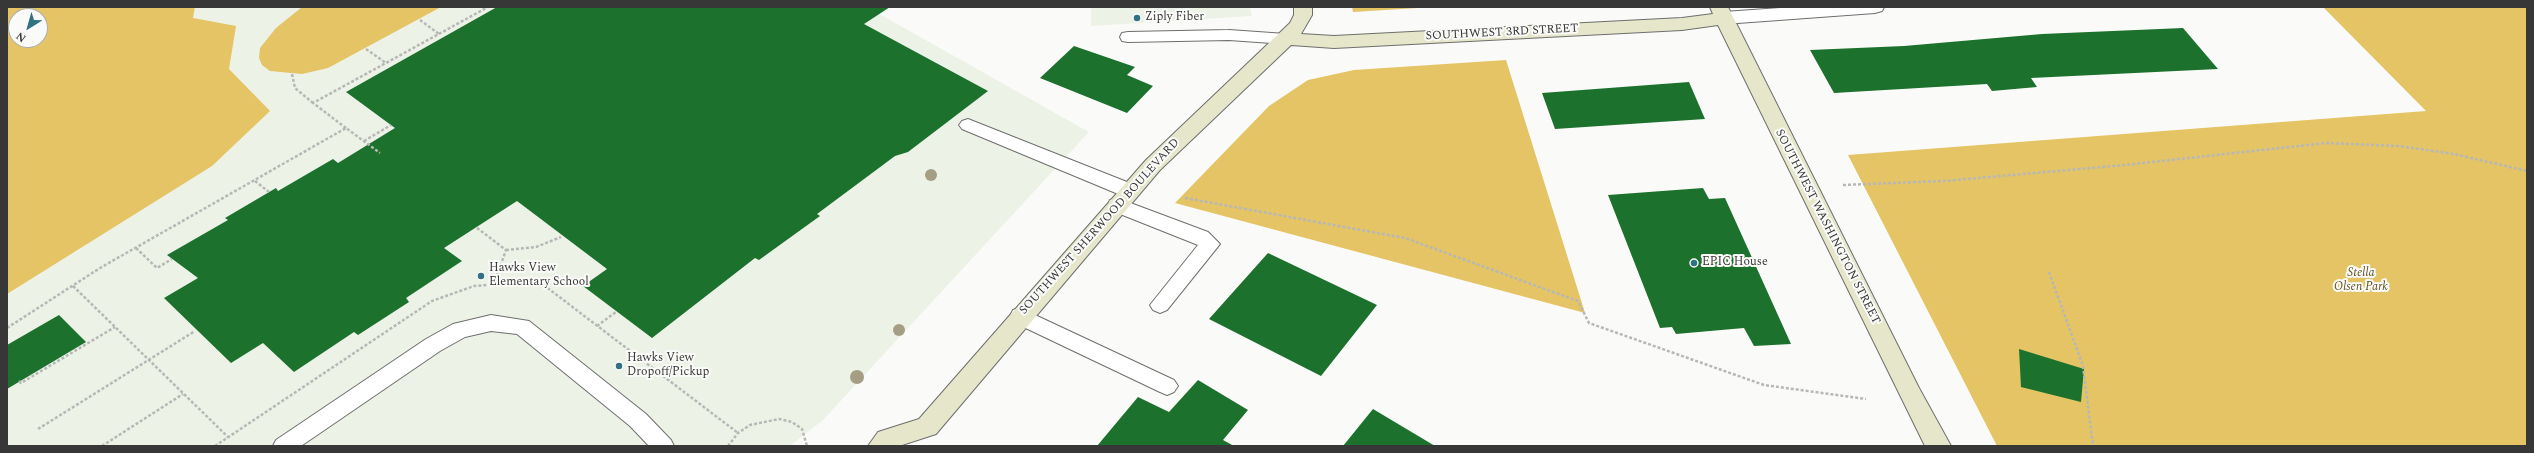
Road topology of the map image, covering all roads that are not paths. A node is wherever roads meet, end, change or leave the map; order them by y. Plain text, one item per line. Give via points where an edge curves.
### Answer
1 (1303, 7) edge
2 (1875, 7) edge
3 (1721, 13) edge
4 (1128, 37) dead end
5 (1286, 39) junction
6 (968, 125) dead end
7 (1124, 198) junction
8 (1160, 305) dead end
9 (1020, 316) junction
10 (1167, 386) dead end
11 (926, 436) edge
12 (284, 446) edge
13 (663, 446) edge
14 (881, 446) edge
15 (1938, 446) edge

1 - 5 main road, SOUTHWEST SHERWOOD BOULEVARD via 1303,15 1298,26
2 - 3 street, SOUTHWEST 3RD STREET
3 - 5 main road, SOUTHWEST 3RD STREET via 1682,24 1334,42
3 - 15 main road, SOUTHWEST WASHINGTON STREET
4 - 5 lane, SOUTHWEST 3RD STREET via 1229,35
5 - 7 main road, SOUTHWEST SHERWOOD BOULEVARD via 1175,142
6 - 7 lane
7 - 8 lane via 1210,244
7 - 9 main road, SOUTHWEST SHERWOOD BOULEVARD
9 - 10 lane
9 - 11 main road, SOUTHWEST SHERWOOD BOULEVARD
11 - 14 main road, SOUTHWEST SHERWOOD BOULEVARD via 887,440
12 - 13 lane via 433,345 460,330 491,323 522,327 638,420

